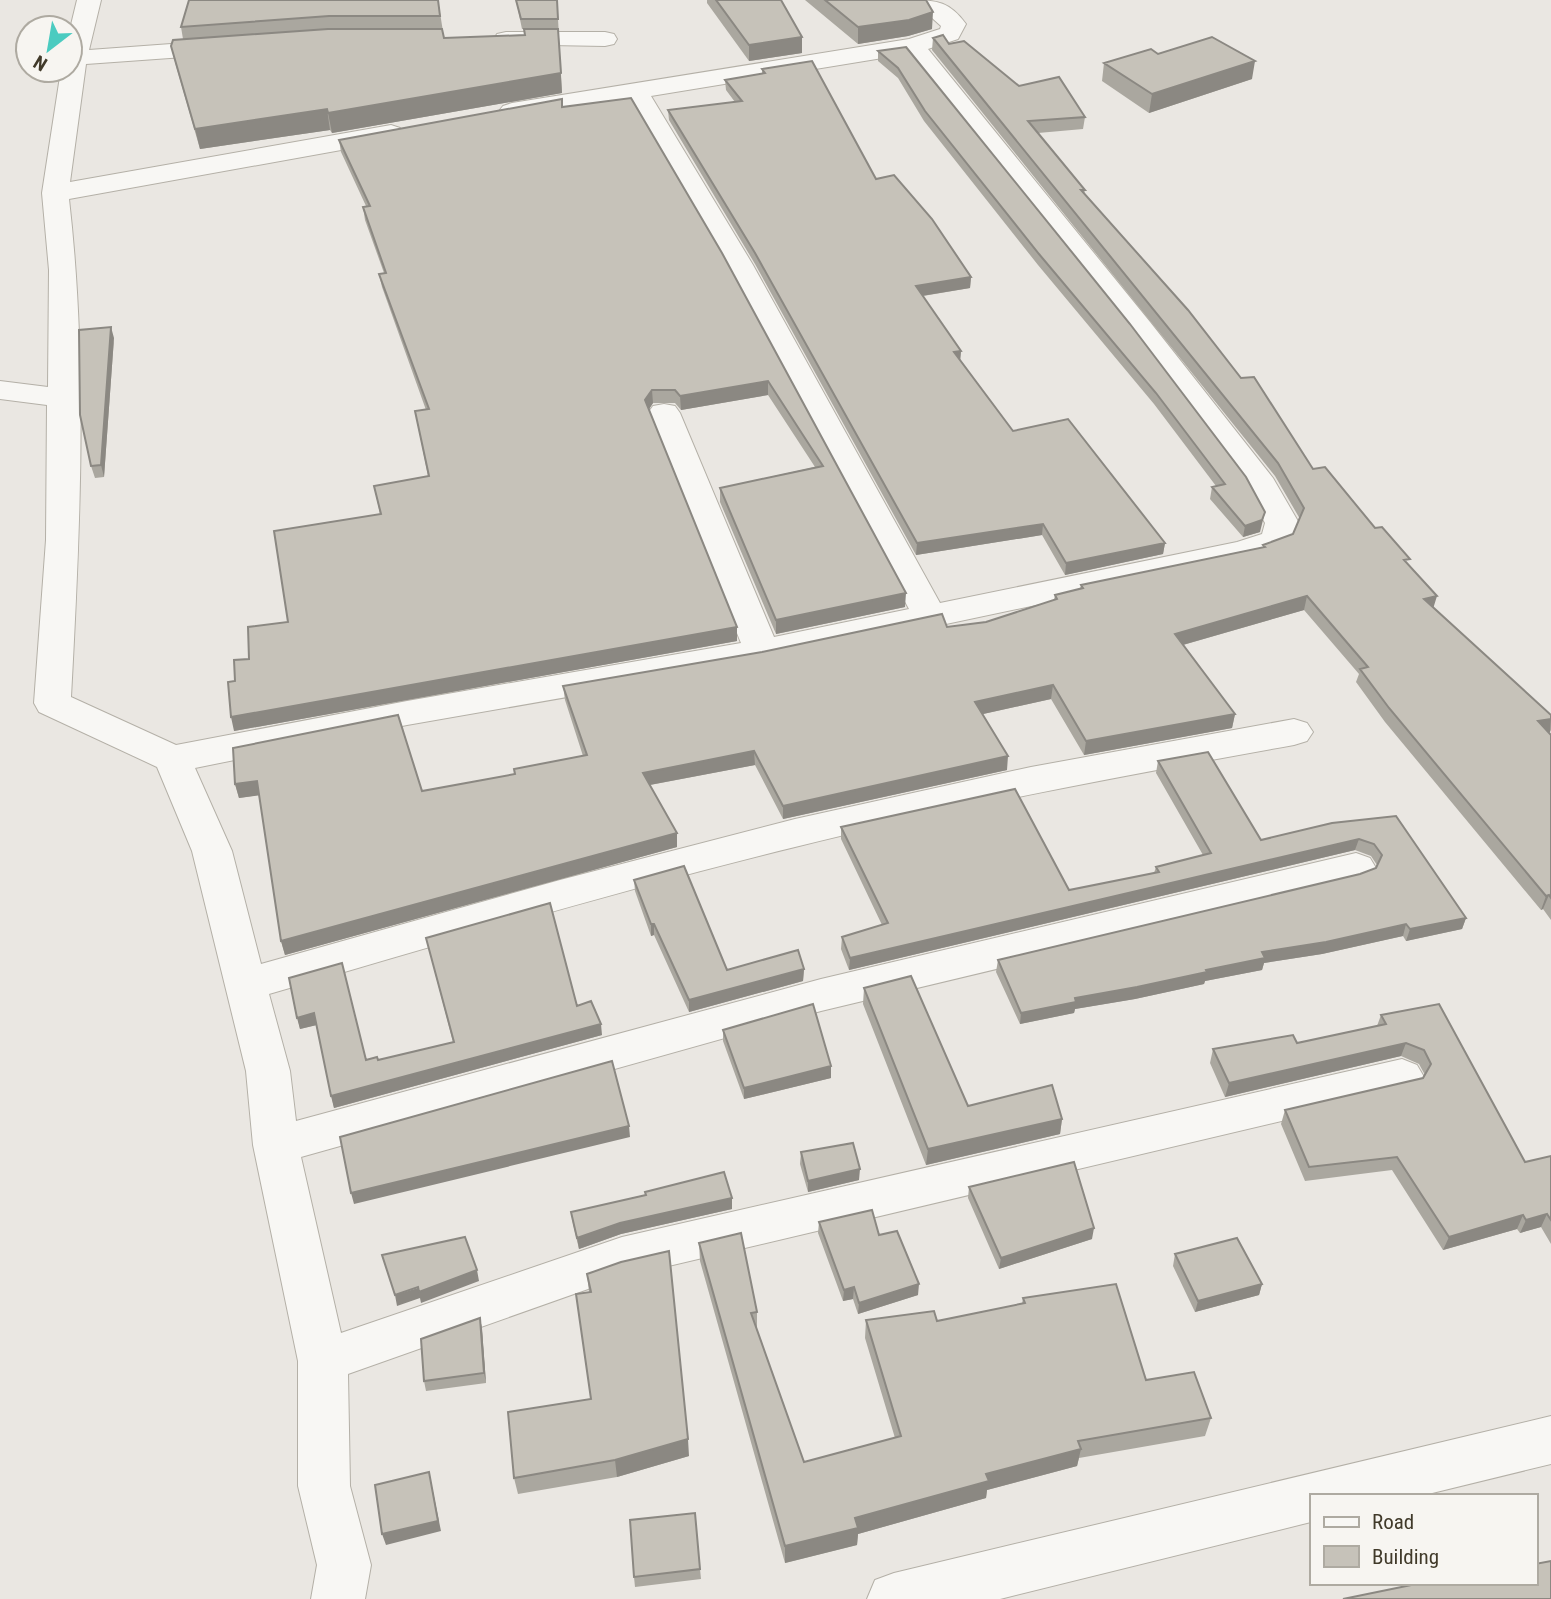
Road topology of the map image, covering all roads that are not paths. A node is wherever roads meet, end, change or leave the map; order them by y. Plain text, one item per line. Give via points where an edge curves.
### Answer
1 (89, 0) edge
2 (924, 0) edge
3 (84, 21) edge
4 (482, 39) edge
5 (605, 39) dead end
6 (250, 45) edge
7 (913, 46) junction
8 (84, 57) edge
9 (71, 84) edge
10 (635, 90) junction
11 (493, 115) edge
12 (412, 129) edge
13 (55, 193) junction
14 (0, 390) edge
15 (63, 398) junction
16 (664, 413) dead end
17 (929, 614) junction
18 (762, 650) junction
19 (1294, 732) dead end
20 (172, 759) junction
21 (1356, 868) dead end
22 (247, 984) junction
23 (1402, 1077) dead end
24 (276, 1145) junction
25 (323, 1361) junction
26 (1551, 1440) edge
27 (1326, 1494) edge
28 (1310, 1497) edge
29 (338, 1599) edge
30 (894, 1599) edge

1 - 3 street
2 - 7 street via 954,24 950,34
4 - 5 street
6 - 8 street
7 - 10 street
7 - 17 street via 1261,485 1282,523 1276,540 1244,551
9 - 13 street
10 - 11 street
10 - 17 street via 739,265
12 - 13 street
13 - 15 street via 63,270
14 - 15 street
15 - 20 street via 63,540 52,703
16 - 18 street
17 - 18 street
18 - 20 street
19 - 22 street via 873,814 574,891
20 - 22 street via 212,851
21 - 24 street via 821,995
22 - 24 street via 268,1070
23 - 25 street via 622,1257
24 - 25 street
25 - 29 street via 324,1486 344,1565
26 - 27 street
28 - 30 street

